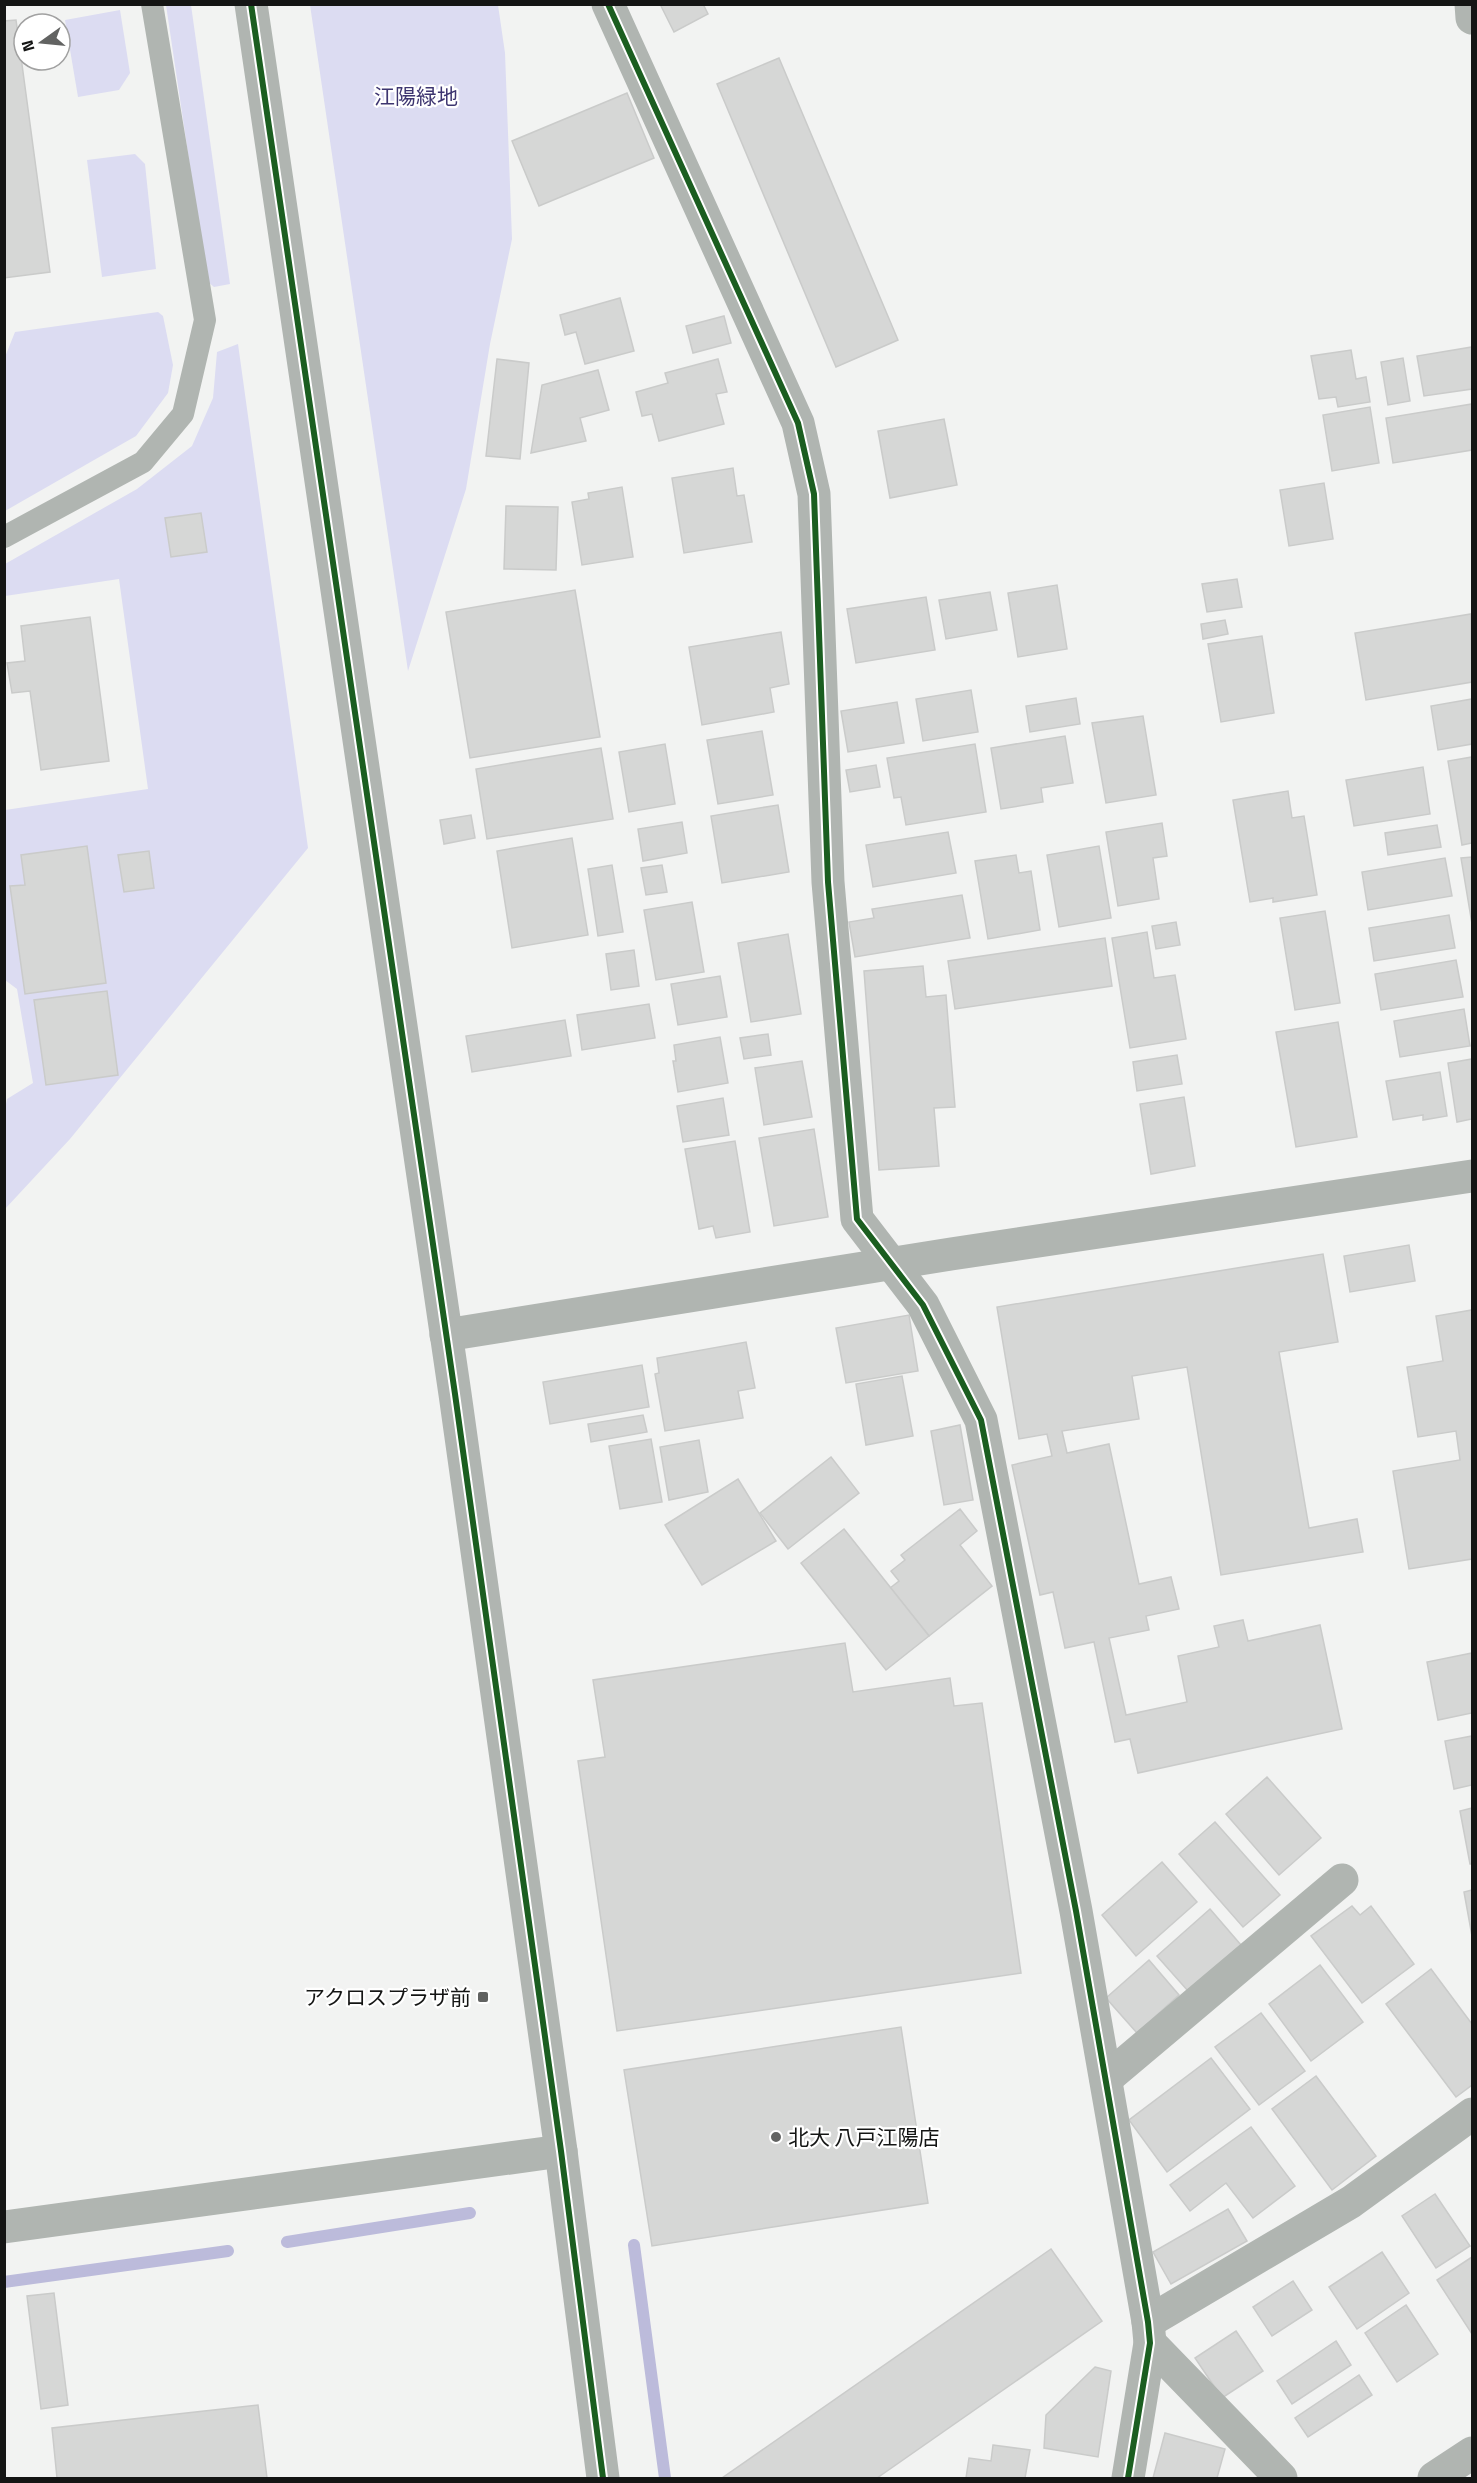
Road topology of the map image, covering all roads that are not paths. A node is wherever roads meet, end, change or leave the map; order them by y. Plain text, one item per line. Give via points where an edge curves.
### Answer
1 (152, 4) edge
2 (251, 4) edge
3 (608, 4) edge
4 (1471, 4) edge
5 (1473, 18) edge
6 (4, 537) edge
7 (1473, 1176) edge
8 (892, 1263) junction
9 (446, 1335) junction
10 (1342, 1880) dead end
11 (1106, 2079) junction
12 (1473, 2114) edge
13 (561, 2151) junction
14 (4, 2227) edge
15 (1149, 2332) junction
16 (1473, 2453) edge
17 (603, 2478) edge
18 (1128, 2478) edge
19 (1281, 2478) edge
20 (1434, 2478) edge

1 - 6 lane via 205,320 183,414 143,462
2 - 9 street
3 - 8 street via 798,423 810,474 814,495 828,882 856,1219
4 - 5 street
7 - 8 street
8 - 9 street
8 - 11 street via 923,1305 981,1420
9 - 13 street
10 - 11 street
11 - 15 street
12 - 15 street via 1351,2202
13 - 14 street
13 - 17 street
15 - 18 street
15 - 19 street
16 - 20 street

